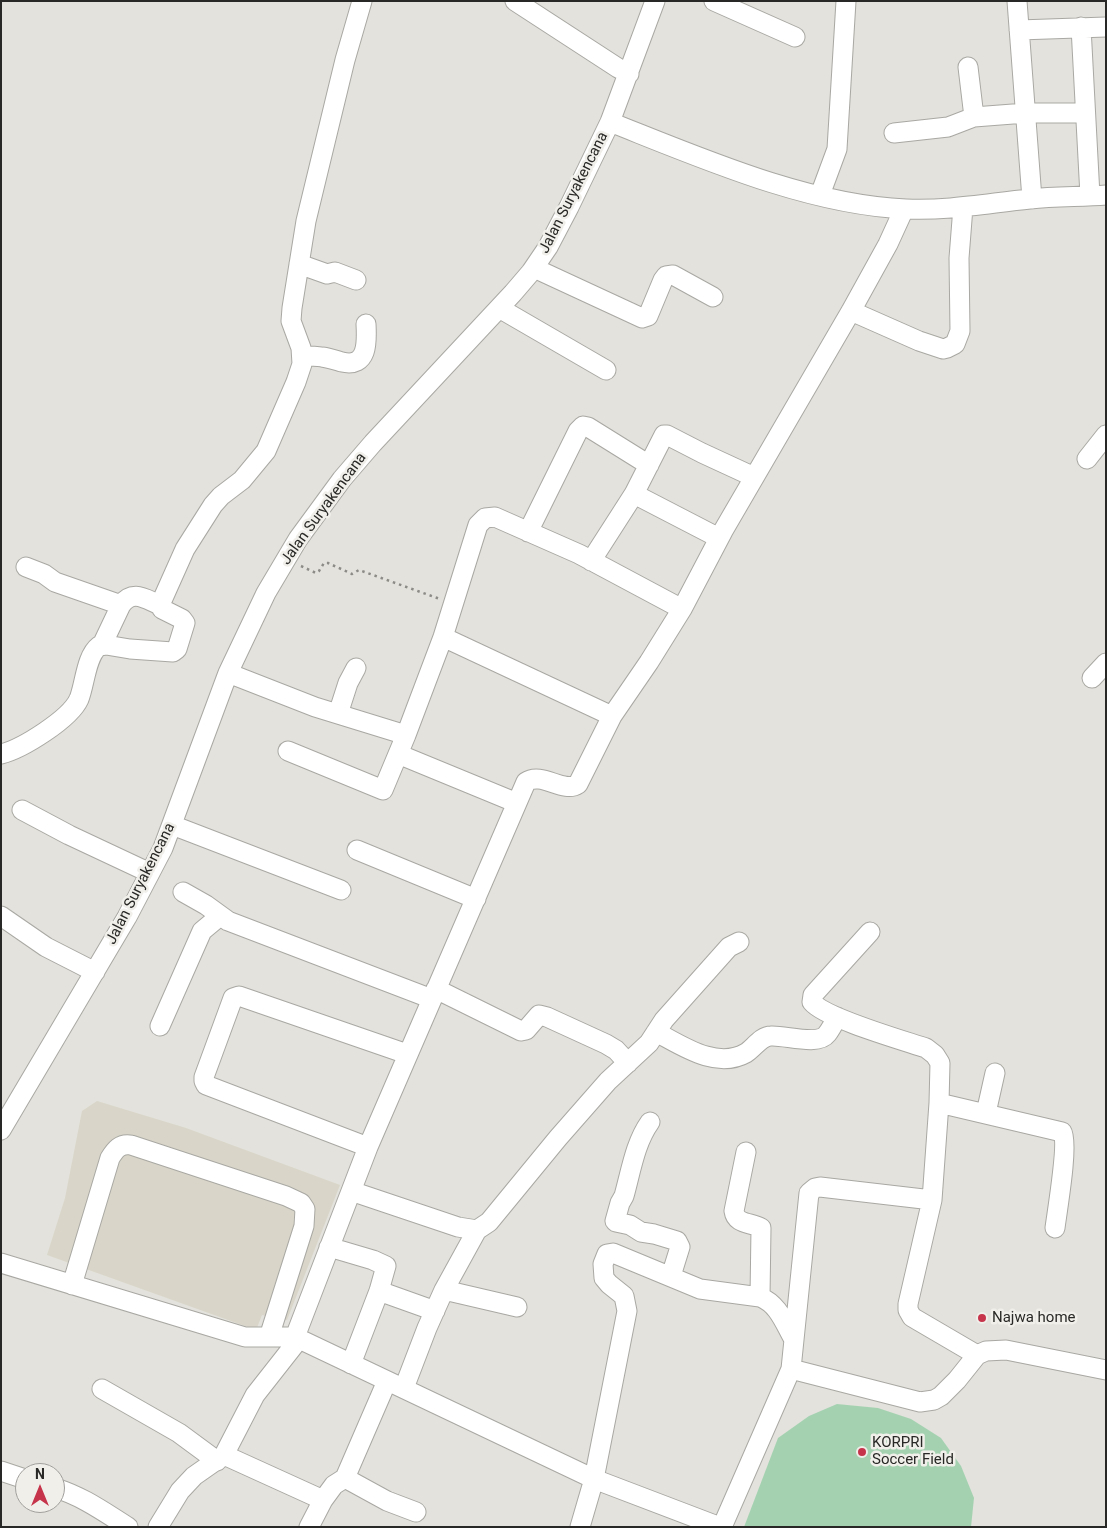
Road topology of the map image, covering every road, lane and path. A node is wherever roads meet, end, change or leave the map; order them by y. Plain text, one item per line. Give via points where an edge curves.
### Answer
1 (362, 1) edge
2 (515, 1) edge
3 (655, 1) edge
4 (714, 1) edge
5 (846, 1) edge
6 (1016, 1) edge
7 (1081, 27) junction
8 (1106, 27) edge
9 (1019, 30) junction
10 (795, 37) dead end
11 (968, 67) dead end
12 (629, 74) junction
13 (1026, 113) junction
14 (1075, 113) dead end
15 (974, 117) junction
16 (610, 122) junction
17 (894, 133) dead end
18 (820, 195) junction
19 (1098, 196) edge
20 (1032, 199) junction
21 (963, 207) junction
22 (904, 209) junction
23 (299, 264) junction
24 (534, 268) junction
25 (356, 280) dead end
26 (713, 297) dead end
27 (499, 308) junction
28 (852, 311) junction
29 (366, 324) dead end
30 (302, 356) junction
31 (606, 370) dead end
32 (1106, 435) edge
33 (1087, 459) dead end
34 (649, 465) junction
35 (754, 477) junction
36 (634, 494) junction
37 (528, 532) junction
38 (719, 538) junction
39 (286, 559) junction
40 (591, 561) junction
41 (26, 567) dead end
42 (454, 604) junction
43 (121, 605) junction
44 (160, 605) junction
45 (682, 609) junction
46 (443, 637) junction
47 (102, 645) junction
48 (1106, 663) edge
49 (356, 668) dead end
50 (228, 673) junction
51 (1092, 678) dead end
52 (338, 714) junction
53 (612, 716) junction
54 (406, 735) junction
55 (288, 751) dead end
56 (1, 754) edge
57 (398, 754) junction
58 (517, 803) junction
59 (22, 810) dead end
60 (172, 824) junction
61 (357, 850) dead end
62 (150, 873) junction
63 (341, 890) dead end
64 (183, 892) dead end
65 (476, 899) junction
66 (1, 916) edge
67 (220, 916) junction
68 (870, 932) dead end
69 (739, 942) dead end
70 (96, 972) junction
71 (434, 994) junction
72 (837, 1017) junction
73 (160, 1026) dead end
74 (656, 1032) junction
75 (407, 1054) junction
76 (628, 1063) junction
77 (995, 1073) dead end
78 (939, 1103) junction
79 (8, 1104) edge
80 (986, 1113) junction
81 (650, 1122) dead end
82 (1, 1130) edge
83 (368, 1147) junction
84 (746, 1152) dead end
85 (351, 1192) junction
86 (932, 1200) junction
87 (1055, 1228) dead end
88 (477, 1230) junction
89 (329, 1247) junction
90 (1, 1263) edge
91 (671, 1276) junction
92 (72, 1286) junction
93 (444, 1290) junction
94 (379, 1291) junction
95 (760, 1297) junction
96 (517, 1307) dead end
97 (435, 1311) junction
98 (269, 1336) junction
99 (297, 1338) junction
100 (793, 1338) junction
101 (977, 1355) junction
102 (351, 1364) junction
103 (791, 1369) junction
104 (1106, 1370) edge
105 (395, 1384) junction
106 (102, 1389) dead end
107 (220, 1458) junction
108 (1, 1471) edge
109 (15, 1476) edge
110 (345, 1478) junction
111 (594, 1479) junction
112 (65, 1491) edge
113 (322, 1500) junction
114 (416, 1512) dead end
115 (128, 1527) edge
116 (158, 1527) edge
117 (309, 1527) edge
118 (580, 1527) edge
119 (721, 1527) edge

1 - 23 street via 313,192
2 - 12 street
3 - 12 street, Jalan Suryakencana
4 - 10 street
5 - 18 street via 837,149
6 - 9 street
7 - 8 street
7 - 9 street
7 - 19 street
9 - 13 street
11 - 15 street
12 - 16 street, Jalan Suryakencana
13 - 14 street
13 - 15 street
13 - 20 street
15 - 17 street via 948,127
16 - 18 street via 708,161
16 - 24 street, Jalan Suryakencana via 570,207
18 - 22 street
19 - 20 street
20 - 21 street
21 - 22 street
21 - 28 street via 958,258 960,331 955,344 942,349
22 - 28 street
23 - 25 street
23 - 30 street via 291,321
24 - 26 street via 642,318 648,316 666,276 673,275
24 - 27 street, Jalan Suryakencana
27 - 31 street
27 - 39 street, Jalan Suryakencana via 342,479
28 - 35 street
29 - 30 street via 366,349 357,360 344,362
30 - 44 street via 296,382 266,451 242,480 213,505 186,549
32 - 33 street
34 - 35 street via 660,439 667,435
34 - 36 street
34 - 37 street via 583,426
35 - 38 street
36 - 38 street
36 - 40 street
37 - 40 street
37 - 42 street via 496,517 481,520
38 - 45 street
39 - 42 path via 316,573 328,562 352,574 359,570
39 - 50 street, Jalan Suryakencana
40 - 45 street
41 - 43 street via 55,582
42 - 46 street
43 - 44 street via 131,596
43 - 47 street
44 - 47 street via 185,623 176,651
45 - 53 street
46 - 53 street
46 - 54 street
47 - 56 street via 94,650 78,701 71,710 38,738
48 - 51 street
49 - 52 street
50 - 52 street
50 - 60 street, Jalan Suryakencana
52 - 54 street
53 - 58 street via 578,784 571,787 531,778
54 - 57 street
55 - 57 street via 382,790
57 - 58 street
58 - 65 street
59 - 62 street
60 - 62 street, Jalan Suryakencana
60 - 63 street
61 - 65 street
62 - 70 street, Jalan Suryakencana
64 - 67 street
65 - 71 street
66 - 70 street via 46,946
67 - 71 street
67 - 73 street via 202,931
68 - 72 street via 813,995 812,1002 816,1007
69 - 74 street via 729,947
70 - 79 street, Jalan Suryakencana
71 - 75 street
71 - 76 street via 521,1031 526,1030 536,1016 547,1017 606,1044
72 - 74 street via 822,1038 768,1036 747,1052 733,1057 705,1057
72 - 78 street via 931,1051 940,1063
74 - 76 street
75 - 83 street
75 - 83 street via 239,996 233,998 204,1077 206,1085
76 - 88 street via 558,1138 489,1222
77 - 80 street
78 - 80 street
78 - 86 street
79 - 82 street, Jalan Suryakencana
80 - 87 street via 1059,1130 1064,1134
81 - 91 street via 638,1144 616,1222 677,1241 680,1247
83 - 85 street
84 - 95 street via 734,1211 738,1221 761,1228
85 - 88 street via 458,1227
85 - 89 street
86 - 100 street via 820,1187 812,1190 809,1193
86 - 101 street via 908,1310 912,1317
88 - 93 street
89 - 94 street via 386,1266
89 - 99 street
90 - 92 street
91 - 95 street via 700,1289
91 - 111 street via 613,1253 605,1257 604,1278 624,1296 628,1311
92 - 98 street via 245,1337
92 - 98 street via 110,1158 126,1144 301,1203 305,1209 304,1226
93 - 96 street
93 - 97 street
94 - 97 street
94 - 102 street
95 - 100 street via 775,1306
97 - 105 street
98 - 99 street
99 - 102 street
99 - 107 street via 255,1395
100 - 103 street
101 - 103 street via 941,1396 920,1402
101 - 104 street via 1006,1350
102 - 105 street
103 - 119 street
105 - 110 street
105 - 111 street
106 - 107 street
107 - 113 street
107 - 116 street via 194,1476 180,1491
108 - 109 street
110 - 113 street via 334,1485
110 - 114 street via 387,1501
111 - 118 street
111 - 119 street
112 - 115 street
113 - 117 street

